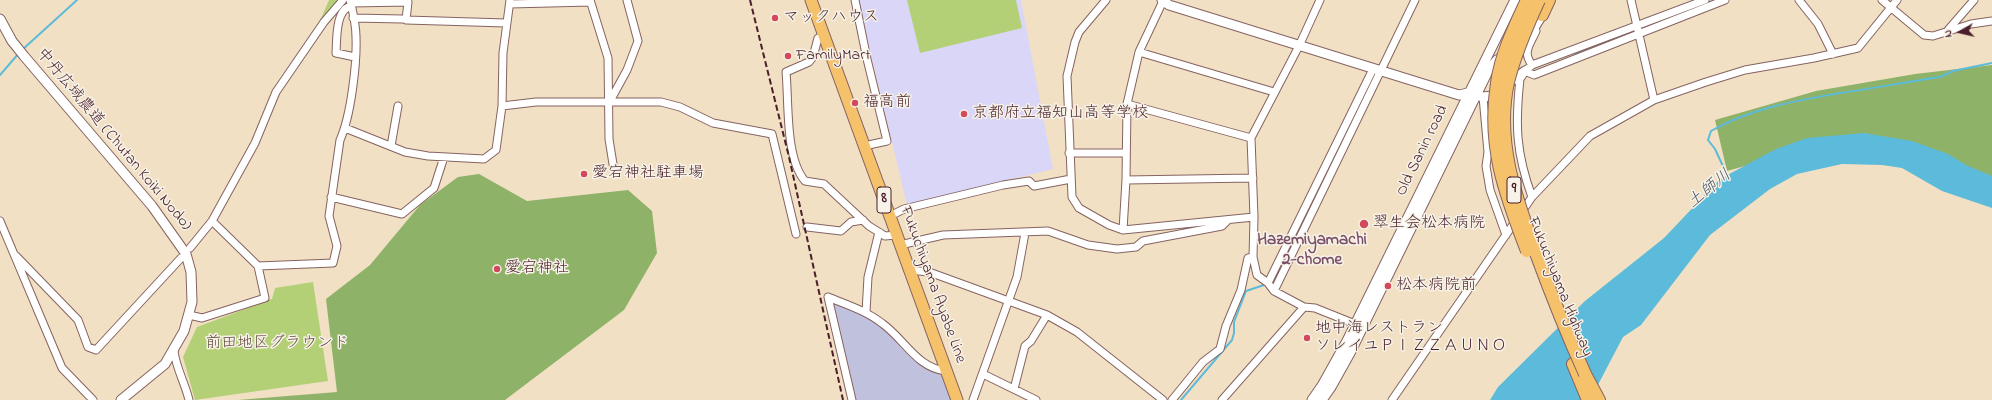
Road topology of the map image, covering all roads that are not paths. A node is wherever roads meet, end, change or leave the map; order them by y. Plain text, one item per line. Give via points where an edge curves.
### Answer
1 (343, 0) edge
2 (627, 0) edge
3 (811, 0) edge
4 (855, 0) edge
5 (1106, 0) edge
6 (1320, 0) edge
7 (1416, 0) edge
8 (1516, 0) edge
9 (1527, 0) edge
10 (1539, 0) edge
11 (1549, 0) edge
12 (1630, 0) edge
13 (1705, 0) edge
14 (1725, 0) edge
15 (1799, 0) edge
16 (1882, 0) edge
17 (1897, 0) edge
18 (1974, 0) edge
19 (408, 1) edge
20 (590, 1) edge
21 (1162, 1) edge
22 (510, 2) edge
23 (351, 3) edge
24 (1890, 7) junction
25 (1542, 15) junction
26 (354, 18) junction
27 (0, 19) edge
28 (402, 19) dead end
29 (1992, 21) edge
30 (506, 23) junction
31 (1638, 30) junction
32 (1948, 31) junction
33 (824, 36) junction
34 (1299, 46) junction
35 (1139, 52) junction
36 (1833, 54) junction
37 (355, 57) junction
38 (1532, 65) junction
39 (1377, 70) junction
40 (1529, 73) junction
41 (1274, 92) junction
42 (1476, 95) junction
43 (1654, 100) junction
44 (610, 101) junction
45 (1127, 104) junction
46 (398, 106) dead end
47 (502, 106) junction
48 (345, 128) junction
49 (1251, 138) junction
50 (391, 146) junction
51 (864, 146) junction
52 (1069, 153) junction
53 (1126, 153) junction
54 (444, 157) junction
55 (613, 164) dead end
56 (1253, 178) junction
57 (1071, 179) junction
58 (1126, 180) junction
59 (331, 197) junction
60 (1532, 197) junction
61 (896, 213) dead end
62 (1254, 217) junction
63 (863, 220) junction
64 (1228, 220) junction
65 (0, 221) edge
66 (212, 221) junction
67 (807, 227) dead end
68 (1123, 230) junction
69 (879, 232) junction
70 (1025, 233) junction
71 (796, 234) dead end
72 (1506, 236) junction
73 (898, 240) junction
74 (190, 248) dead end
75 (16, 256) junction
76 (1253, 257) junction
77 (181, 258) dead end
78 (258, 266) junction
79 (909, 270) junction
80 (1268, 283) junction
81 (1274, 291) junction
82 (1010, 301) junction
83 (1304, 307) junction
84 (866, 312) junction
85 (189, 315) junction
86 (1047, 315) junction
87 (1355, 324) junction
88 (174, 351) junction
89 (1573, 364) junction
90 (946, 371) junction
91 (982, 374) junction
92 (1585, 374) junction
93 (1014, 389) junction
94 (93, 400) edge
95 (121, 400) edge
96 (189, 400) edge
97 (852, 400) edge
98 (956, 400) edge
99 (973, 400) edge
100 (1037, 400) edge
101 (1163, 400) edge
102 (1172, 400) edge
103 (1222, 400) edge
104 (1312, 400) edge
105 (1322, 400) edge
106 (1392, 400) edge
107 (1583, 400) edge
108 (1588, 400) edge
109 (1595, 400) edge
110 (1599, 400) edge

1 - 66 street via 324,22 276,92 255,142
2 - 44 street via 638,41 627,70
3 - 33 main road, Fukuchiyama Ayabe Line / 8
4 - 51 street via 887,141
5 - 52 street via 1079,32 1075,42 1067,76
6 - 34 street
7 - 39 street
8 - 42 street, Old Sanin road
9 - 89 highway, Fukuchiyama Highway / 9, bridge via 1506,51 1497,82 1494,136 1496,160 1507,200
10 - 92 highway, Fukuchiyama Highway / 9, bridge via 1517,53 1508,83 1504,135 1517,200 1550,290
11 - 25 highway
12 - 31 street
13 - 31 street
14 - 31 street
15 - 36 street via 1818,24
16 - 24 street
17 - 24 street
18 - 32 street
19 - 23 street
19 - 30 street via 406,20
20 - 22 street
20 - 44 street via 608,58
21 - 34 street
21 - 35 street
22 - 30 street
23 - 26 street
23 - 37 street via 340,16 336,53
24 - 32 street via 1924,35 1933,36
24 - 36 street via 1858,48
25 - 38 street via 1526,53
25 - 42 street via 1523,45 1497,60 1489,69
26 - 28 street
26 - 37 street
27 - 85 street, 中丹広域農道 (Chutan Koiki Nodo) via 24,56 174,235 186,254 191,272 192,302
29 - 32 street
30 - 47 street
31 - 38 street
31 - 40 street
31 - 43 street
33 - 51 main road, Fukuchiyama Ayabe Line / 8
33 - 63 street via 818,38 809,62 786,72 794,159 798,173 806,181 824,184
34 - 39 street
34 - 41 street
35 - 41 street
35 - 45 street
36 - 43 street via 1745,70
37 - 48 street
38 - 40 street
39 - 42 street via 1459,95
39 - 80 street
39 - 81 street
40 - 42 street via 1492,96
40 - 60 street via 1520,79 1516,130 1522,169
41 - 49 street
42 - 72 street via 1488,152 1486,166 1490,190
42 - 87 street, Old Sanin road
42 - 105 street via 1350,353
43 - 60 street via 1590,136
44 - 47 street via 536,102
44 - 55 street via 609,139
44 - 71 street via 661,102 680,107 713,123 772,134
45 - 49 street
45 - 53 street
46 - 50 street
47 - 54 street via 496,150 484,159
48 - 50 street
48 - 59 street via 340,140
49 - 56 street
50 - 54 street via 405,152
51 - 73 main road, Fukuchiyama Ayabe Line / 8
52 - 53 street
52 - 57 street
53 - 58 street
54 - 59 street via 434,188 402,214
56 - 58 street
56 - 62 street
57 - 61 street via 1034,186 1029,181 1004,185
57 - 68 street via 1072,197 1079,208
58 - 68 street
59 - 78 street via 329,216 337,246 333,263
60 - 72 street
62 - 64 street
62 - 76 street
63 - 67 street via 851,222 841,231
63 - 69 street
64 - 68 street
64 - 70 street via 1222,226 1143,241 1136,247 1117,249 1088,245 1048,231
65 - 75 street
66 - 74 street
66 - 78 street
69 - 73 street
69 - 84 street via 868,277
70 - 73 street via 943,235
70 - 82 street
72 - 106 street
73 - 79 main road, Fukuchiyama Ayabe Line / 8
75 - 77 street via 78,320 88,347 96,350
75 - 94 street via 62,368
76 - 80 street via 1257,274
76 - 102 street via 1248,258 1241,290 1226,326 1220,349 1203,362
78 - 85 street via 265,298 202,318
79 - 82 street via 929,272
79 - 90 main road, Fukuchiyama Ayabe Line / 8
80 - 81 street
81 - 83 street
82 - 86 street
82 - 91 street
83 - 87 street via 1315,308
83 - 103 street
84 - 90 street via 884,324 918,360 934,370
84 - 97 street via 828,297
85 - 88 street, 中丹広域農道 (Chutan Koiki Nodo)
86 - 93 street via 1025,346
86 - 101 street via 1077,332
87 - 104 street, Old Sanin road
88 - 95 street, 中丹広域農道 (Chutan Koiki Nodo) via 165,364
88 - 96 street via 175,363
89 - 107 highway, 9
89 - 108 highway, Fukuchiyama Highway / 9
90 - 98 main road, Fukuchiyama Ayabe Line / 8
91 - 93 street
91 - 99 street
92 - 109 highway, Fukuchiyama Highway / 9
92 - 110 highway, 9
93 - 100 street

